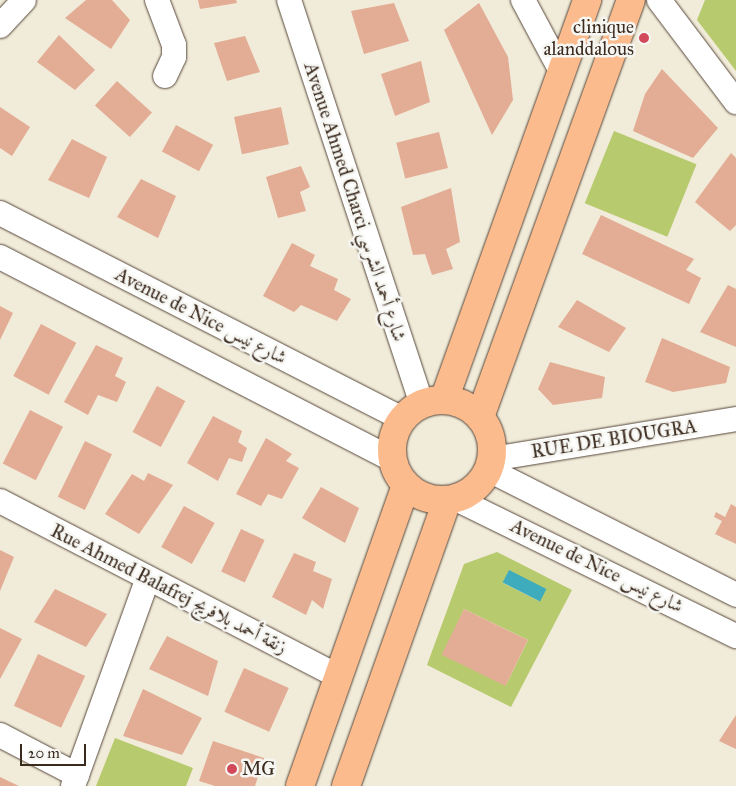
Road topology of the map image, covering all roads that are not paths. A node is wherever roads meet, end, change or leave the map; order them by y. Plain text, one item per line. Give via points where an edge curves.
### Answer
1 (24, 0) edge
2 (157, 0) edge
3 (289, 0) edge
4 (523, 0) edge
5 (587, 0) edge
6 (631, 0) edge
7 (660, 0) edge
8 (0, 26) edge
9 (561, 72) junction
10 (165, 76) dead end
11 (736, 102) edge
12 (0, 213) edge
13 (0, 257) edge
14 (423, 408) junction
15 (480, 417) junction
16 (736, 419) edge
17 (393, 460) junction
18 (490, 464) junction
19 (406, 485) junction
20 (452, 500) junction
21 (0, 501) edge
22 (148, 578) junction
23 (736, 595) edge
24 (736, 636) edge
25 (339, 677) junction
26 (0, 735) edge
27 (75, 781) edge
28 (300, 786) edge
29 (346, 786) edge

1 - 8 street
2 - 10 street via 174,46
3 - 14 street, Avenue Ahmed Charci شارع أحمد الشرسي
4 - 9 street
5 - 9 main road
6 - 15 main road
7 - 11 street
9 - 14 main road
12 - 14 street, Avenue de Nice شارع نيس
13 - 17 street
14 - 15 main road via 470,408
14 - 17 main road via 396,432
15 - 18 main road via 489,431
16 - 18 street, RUE DE BIOUGRA
17 - 19 main road
18 - 20 main road via 480,484
18 - 23 street, Avenue de Nice شارع نيس
19 - 20 main road via 431,499
19 - 25 main road
20 - 24 street, Avenue de Nice شارع نيس
20 - 29 main road
21 - 22 street, Rue Ahmed Balafrej زنقة أحمد بلافريج
22 - 25 street, Rue Ahmed Balafrej زنقة أحمد بلافريج
22 - 27 street
25 - 28 main road
26 - 27 street

